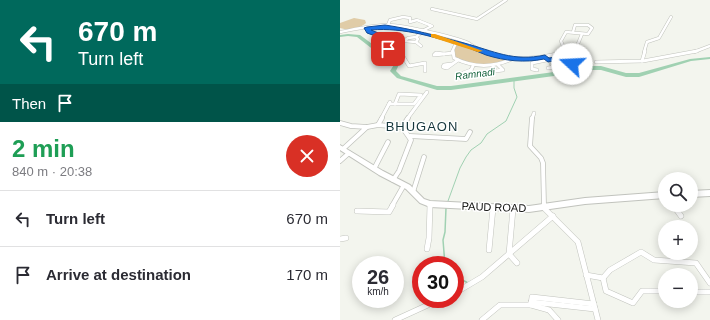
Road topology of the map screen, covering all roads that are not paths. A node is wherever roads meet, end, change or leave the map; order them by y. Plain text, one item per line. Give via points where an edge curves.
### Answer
1 (506, 0) edge
2 (432, 9) dead end
3 (671, 17) dead end
4 (388, 25) junction
5 (379, 26) junction
6 (367, 28) junction
7 (340, 32) edge
8 (421, 32) junction
9 (573, 32) junction
10 (582, 34) junction
11 (416, 38) junction
12 (404, 41) junction
13 (416, 42) junction
14 (395, 43) dead end
15 (456, 43) junction
16 (421, 46) dead end
17 (710, 46) edge
18 (473, 47) junction
19 (571, 50) junction
20 (453, 53) junction
21 (582, 53) dead end
22 (444, 54) dead end
23 (546, 56) junction
24 (506, 57) junction
25 (513, 59) junction
26 (458, 60) junction
27 (642, 61) junction
28 (549, 62) junction
29 (596, 62) dead end
30 (451, 64) dead end
31 (498, 65) junction
32 (473, 66) junction
33 (493, 66) junction
34 (568, 66) dead end
35 (555, 67) dead end
36 (548, 68) dead end
37 (471, 70) dead end
38 (538, 70) dead end
39 (425, 71) dead end
40 (427, 92) dead end
41 (395, 104) junction
42 (534, 112) dead end
43 (340, 122) edge
44 (378, 125) junction
45 (402, 126) junction
46 (367, 127) junction
47 (470, 132) dead end
48 (410, 136) junction
49 (388, 142) dead end
50 (344, 150) edge
51 (424, 157) dead end
52 (340, 162) edge
53 (374, 168) junction
54 (393, 180) junction
55 (404, 185) junction
56 (413, 192) junction
57 (710, 193) edge
58 (698, 194) edge
59 (658, 196) edge
60 (430, 204) junction
61 (493, 208) junction
62 (544, 208) junction
63 (513, 209) junction
64 (357, 211) dead end
65 (678, 212) edge
66 (553, 216) junction
67 (681, 216) dead end
68 (427, 250) dead end
69 (489, 250) dead end
70 (509, 254) junction
71 (517, 263) dead end
72 (586, 275) junction
73 (603, 278) junction
74 (710, 283) edge
75 (464, 288) edge
76 (658, 292) edge
77 (698, 292) edge
78 (710, 292) edge
79 (531, 301) junction
80 (594, 307) junction
81 (421, 308) edge
82 (395, 320) edge
83 (482, 320) edge
84 (558, 320) edge
85 (598, 320) edge

1 - 2 street via 477,20
3 - 27 street via 659,38 647,42
4 - 5 street
4 - 8 street
4 - 8 street via 390,20 403,17 432,26
5 - 6 street
5 - 7 street
5 - 8 street
6 - 7 street
6 - 39 street via 369,32 384,37 382,42 388,49 401,53 409,66 425,63
8 - 11 street
8 - 15 street
8 - 18 street via 471,44
9 - 10 street
9 - 10 street via 577,24 592,28 588,34
9 - 19 street via 566,32 561,39 563,46
10 - 19 street via 577,47
11 - 12 street
11 - 13 street
12 - 13 street
12 - 14 street
13 - 16 street
15 - 18 street
15 - 20 street
17 - 27 street via 686,54
18 - 24 street via 488,54
19 - 23 street
20 - 22 street
20 - 26 street via 454,58
21 - 23 street
23 - 24 street
23 - 25 street
23 - 28 street
24 - 25 street
25 - 31 street
26 - 30 street
26 - 32 street
27 - 29 street
28 - 34 street via 569,58 572,63
28 - 38 street via 532,63 532,69
31 - 33 street
31 - 33 street via 503,70 495,71
32 - 33 street
32 - 37 street
35 - 36 street
40 - 45 street
41 - 41 street via 414,104 421,95 399,94
41 - 44 street via 389,103
42 - 62 street via 531,120 530,146 543,162
43 - 46 street
44 - 45 street
44 - 46 street
45 - 48 street
46 - 50 street
47 - 48 street via 466,139
48 - 54 street via 411,140
49 - 53 street
50 - 52 street
50 - 53 main road, PAUD ROAD
51 - 56 street
53 - 54 main road, PAUD ROAD
54 - 55 main road, PAUD ROAD
55 - 56 main road, PAUD ROAD
55 - 64 street via 389,212
56 - 60 main road, PAUD ROAD via 422,201
57 - 58 main road
59 - 62 main road, PAUD ROAD via 585,201
60 - 61 main road, PAUD ROAD
60 - 68 street via 430,237
61 - 63 main road, PAUD ROAD
61 - 69 street
62 - 63 main road, PAUD ROAD
62 - 66 street
63 - 70 street
65 - 67 street
66 - 70 street
66 - 72 street via 578,242
70 - 71 street
70 - 75 street via 481,278
72 - 73 street
72 - 80 street
73 - 74 street via 610,270 641,252 654,260 696,263
73 - 76 street via 606,290 633,302 642,291
77 - 78 street
79 - 80 street
79 - 83 street via 500,305
79 - 84 street via 549,310
80 - 85 street
81 - 82 street

